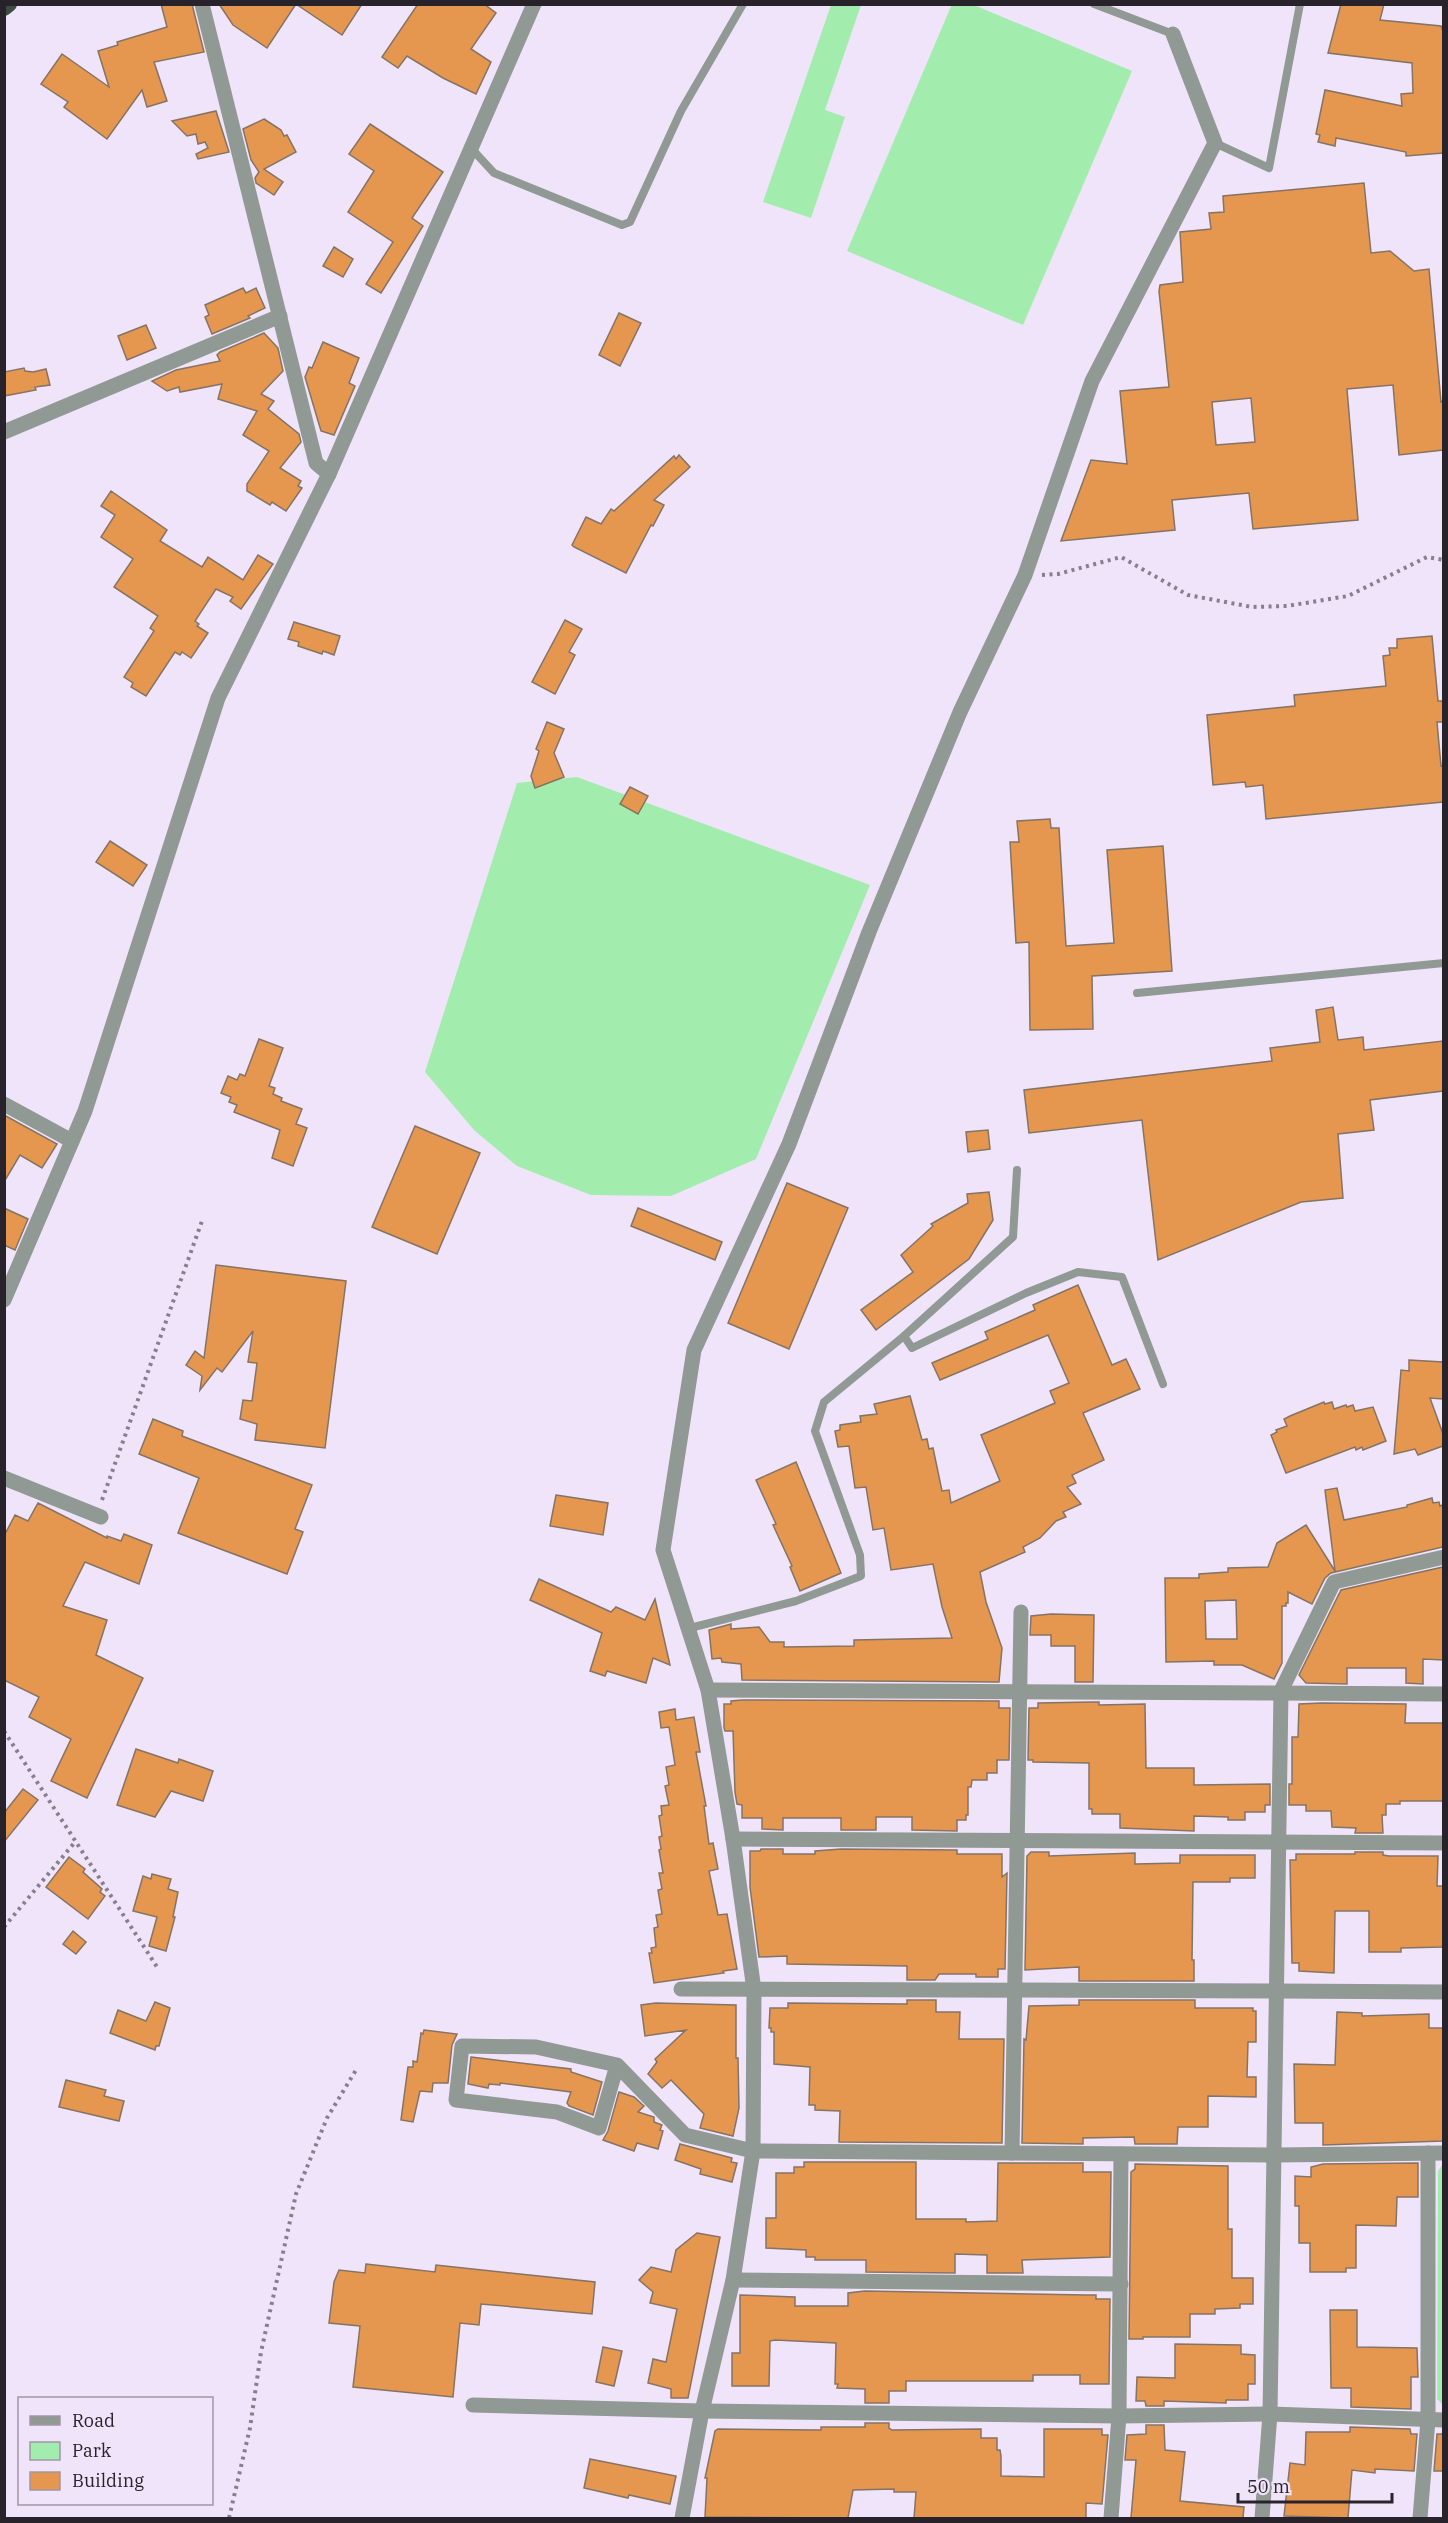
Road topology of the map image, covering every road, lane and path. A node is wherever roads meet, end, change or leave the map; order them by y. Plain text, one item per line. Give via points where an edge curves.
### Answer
1 (9, 4) edge
2 (202, 4) edge
3 (534, 4) edge
4 (743, 4) edge
5 (1094, 4) edge
6 (1300, 4) edge
7 (4, 8) edge
8 (1173, 34) joint
9 (1215, 143) junction
10 (471, 147) junction
11 (280, 316) junction
12 (4, 432) edge
13 (329, 474) junction
14 (1443, 560) edge
15 (1025, 575) junction
16 (1443, 963) edge
17 (1137, 993) dead end
18 (4, 1104) edge
19 (72, 1141) junction
20 (1017, 1170) dead end
21 (202, 1221) dead end
22 (4, 1300) edge
23 (904, 1336) junction
24 (1163, 1384) dead end
25 (4, 1478) edge
26 (99, 1516) joint
27 (1443, 1557) edge
28 (1021, 1612) dead end
29 (690, 1628) junction
30 (708, 1690) junction
31 (1020, 1691) junction
32 (1281, 1691) junction
33 (1443, 1694) edge
34 (4, 1731) edge
35 (733, 1839) junction
36 (1017, 1841) junction
37 (75, 1842) junction
38 (1278, 1844) junction
39 (1443, 1844) edge
40 (4, 1927) edge
41 (159, 1970) dead end
42 (681, 1989) dead end
43 (754, 1990) junction
44 (1015, 1991) junction
45 (1278, 1991) junction
46 (1443, 1992) edge
47 (617, 2065) junction
48 (356, 2070) dead end
49 (753, 2151) junction
50 (1012, 2153) junction
51 (1436, 2153) edge
52 (1121, 2154) junction
53 (1276, 2156) junction
54 (733, 2280) junction
55 (1121, 2284) junction
56 (473, 2404) dead end
57 (702, 2411) junction
58 (1270, 2414) junction
59 (1119, 2416) junction
60 (1436, 2420) edge
61 (229, 2518) edge
62 (682, 2518) edge
63 (1111, 2518) edge
64 (1262, 2518) edge
65 (1420, 2518) edge

1 - 7 highway
2 - 11 street
3 - 10 street
4 - 10 lane via 681,111 630,222 622,225 494,173
5 - 8 lane
6 - 9 lane via 1269,168
8 - 9 street
9 - 15 street via 1092,381
10 - 13 street
11 - 12 street
11 - 13 street via 316,463
13 - 19 street via 218,698
14 - 15 path via 1427,557 1348,596 1287,606 1252,607 1188,595 1121,557 1058,574
15 - 29 street via 960,712 869,932 789,1144 694,1350 663,1550
16 - 17 lane
18 - 19 street
19 - 22 street
20 - 23 lane via 1013,1237
21 - 26 path
23 - 24 lane via 912,1348 1078,1272 1122,1277
23 - 29 lane via 824,1402 815,1431 860,1556 861,1576 796,1600
25 - 26 street
27 - 32 street via 1334,1582
28 - 31 street
29 - 30 street
30 - 31 street
30 - 35 street
31 - 32 street
31 - 36 street
32 - 33 street
32 - 38 street
34 - 37 path
35 - 36 street
35 - 43 street
36 - 38 street
36 - 44 street
37 - 40 path
37 - 41 path
38 - 39 street
38 - 45 street
42 - 43 street
43 - 44 street
43 - 49 street
44 - 45 street
44 - 50 street
45 - 46 street
45 - 53 street
47 - 47 street via 599,2128 557,2112 456,2100 462,2046 536,2048
47 - 49 street via 685,2135
48 - 61 path via 327,2118 296,2194
49 - 50 street
49 - 54 street
50 - 52 street
51 - 53 street
51 - 60 street
52 - 53 street
52 - 55 street
53 - 58 street
54 - 55 street
54 - 57 street
55 - 59 street
56 - 57 street
57 - 59 street
57 - 62 street
58 - 59 street
58 - 60 street
58 - 64 street
59 - 63 street
60 - 65 street

